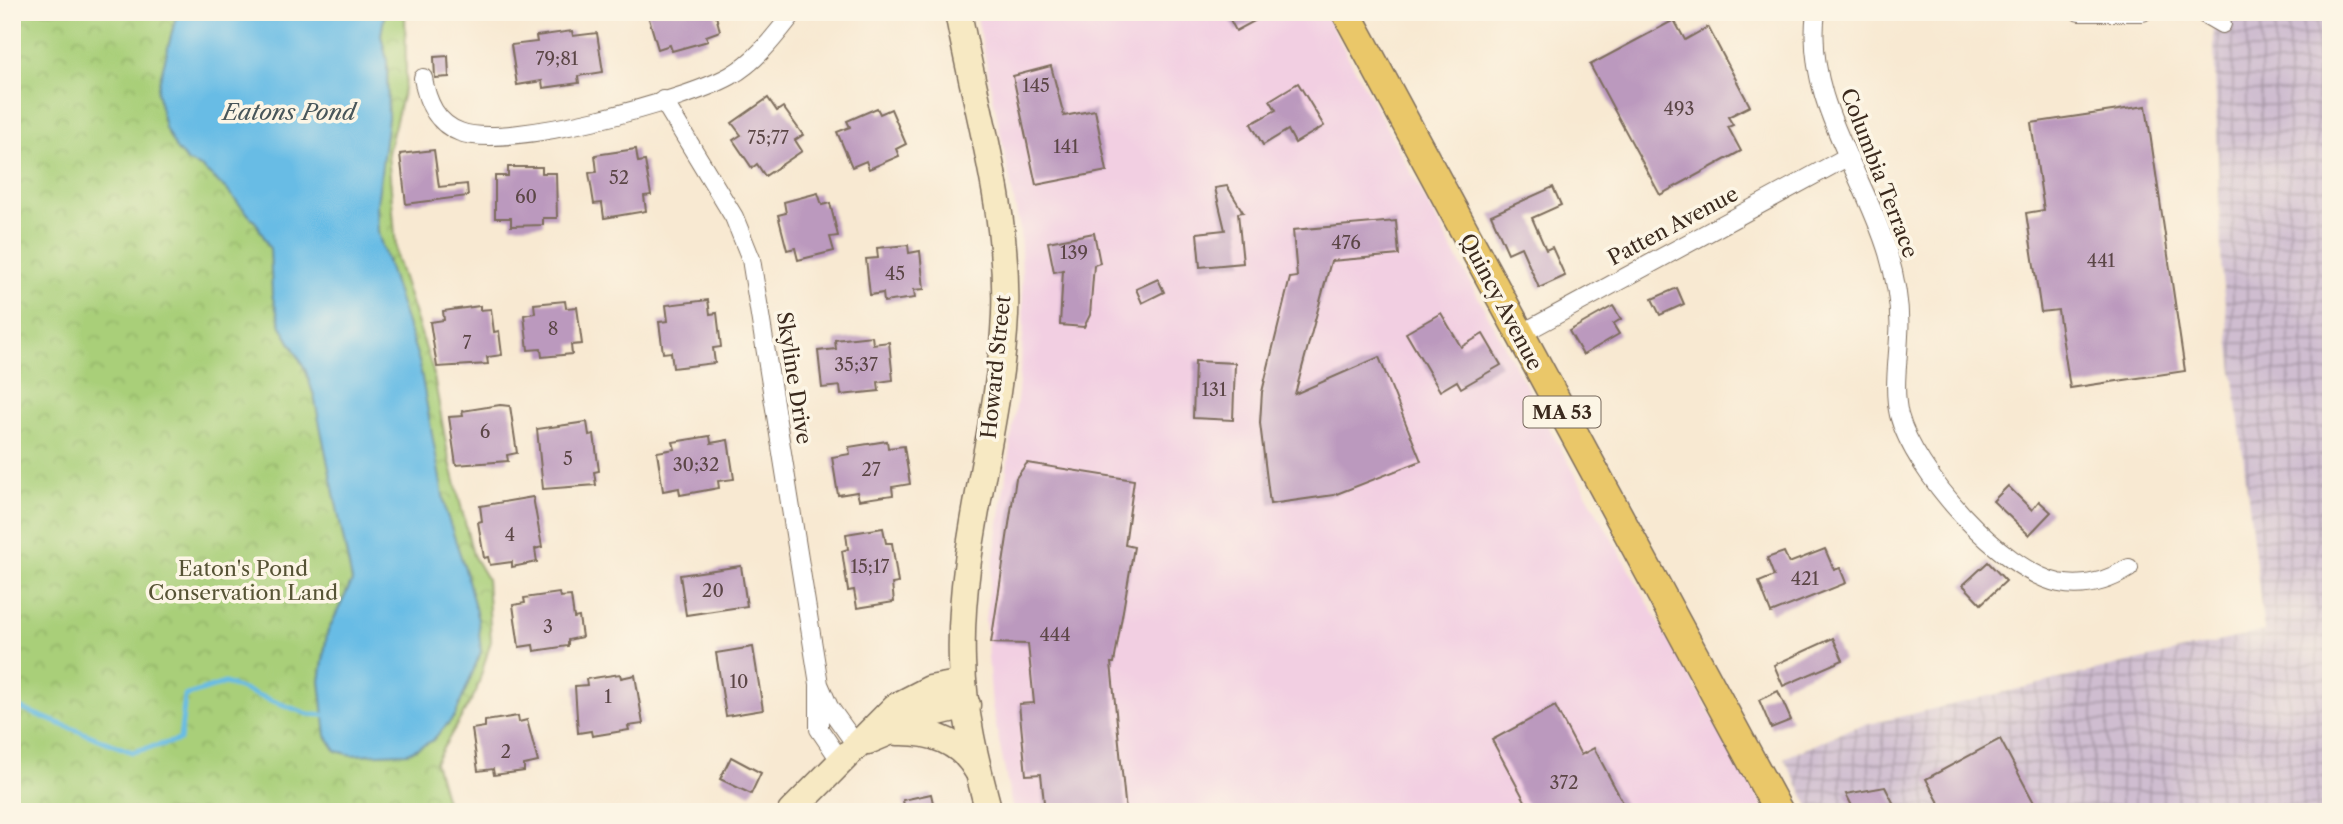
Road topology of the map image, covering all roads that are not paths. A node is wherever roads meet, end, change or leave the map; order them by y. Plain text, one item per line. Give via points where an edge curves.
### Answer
1 (794, 12) edge
2 (958, 12) edge
3 (1346, 12) edge
4 (1815, 12) edge
5 (2079, 12) edge
6 (2143, 12) edge
7 (2201, 12) edge
8 (2222, 24) dead end
9 (423, 78) dead end
10 (663, 100) junction
11 (1847, 157) junction
12 (1519, 335) junction
13 (2129, 568) dead end
14 (965, 694) junction
15 (888, 732) junction
16 (848, 753) junction
17 (980, 776) junction
18 (791, 812) edge
19 (989, 812) edge
20 (1779, 812) edge

1 - 10 street via 765,48 737,72
2 - 14 street, Howard Street via 998,193 1005,312 967,579 962,644
3 - 12 main road, Quincy Avenue / MA 53
4 - 11 street, Columbia Terrace via 1820,81
5 - 6 street
7 - 8 street
9 - 10 street via 438,117 452,129 476,136 560,129
10 - 16 street, Skyline Drive via 734,217 751,259 819,684 819,729
11 - 12 street, Patten Avenue
11 - 13 street, Columbia Terrace via 1891,263 1899,309 1897,404 1908,439 1928,470 1981,532 2030,572 2057,582 2085,584
12 - 20 main road, Quincy Avenue / MA 53
14 - 15 street
14 - 16 street via 930,689 903,702
14 - 17 street, Howard Street
15 - 16 street
15 - 17 street via 921,733 949,741 968,756
16 - 18 street
17 - 19 street, Howard Street

